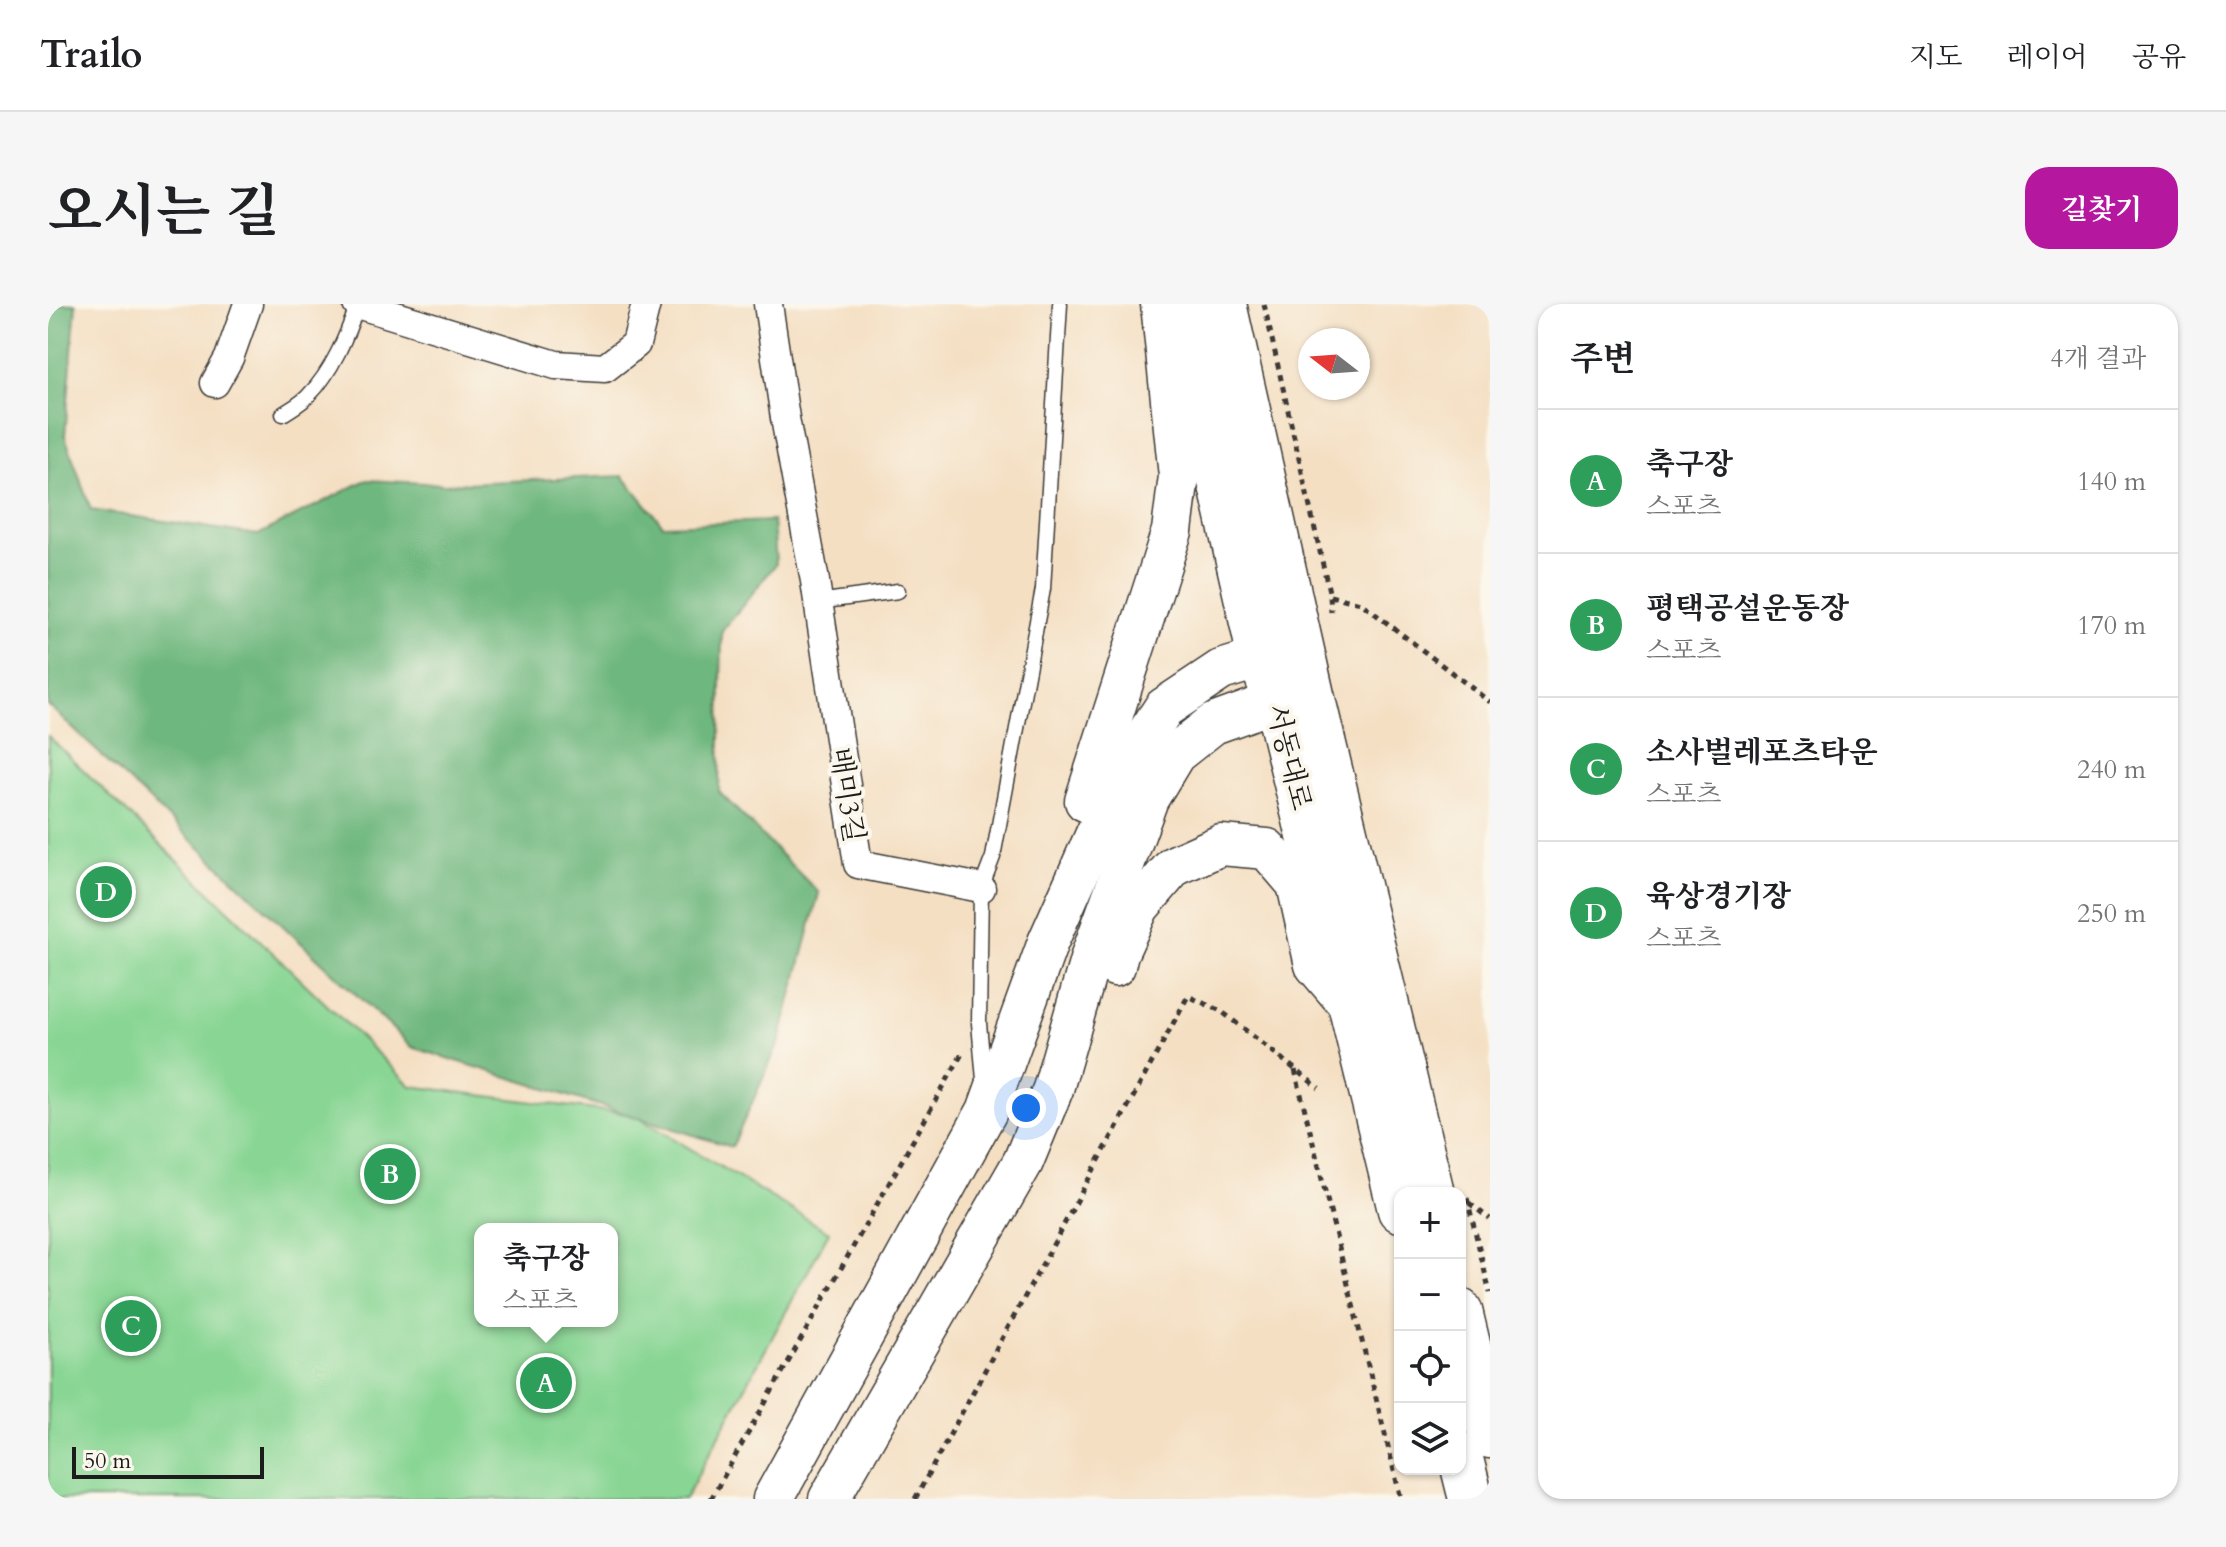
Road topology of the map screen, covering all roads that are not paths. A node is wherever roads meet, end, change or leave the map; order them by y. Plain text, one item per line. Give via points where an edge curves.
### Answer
1 (248, 304) edge
2 (357, 304) edge
3 (646, 304) edge
4 (768, 304) edge
5 (1060, 304) edge
6 (1161, 304) edge
7 (1180, 304) edge
8 (1224, 304) edge
9 (215, 383) dead end
10 (283, 414) dead end
11 (898, 591) dead end
12 (818, 602) junction
13 (1301, 645) junction
14 (1260, 658) junction
15 (1294, 698) junction
16 (981, 888) junction
17 (1048, 942) junction
18 (1350, 1006) junction
19 (1386, 1077) junction
20 (1053, 1089) junction
21 (987, 1111) junction
22 (1398, 1187) edge
23 (1444, 1187) edge
24 (1465, 1331) edge
25 (1490, 1436) edge
26 (1465, 1475) edge
27 (773, 1499) edge
28 (829, 1499) edge
29 (1471, 1499) edge

1 - 9 street
2 - 3 street via 556,365 605,368 636,344
2 - 10 lane via 326,373 309,396
4 - 12 street, 배미3길
5 - 16 lane via 1043,589 993,857
6 - 17 main road via 1179,476 1172,531 1058,882
7 - 14 main road, 서동대로
8 - 13 main road, 서동대로
11 - 12 lane
12 - 16 street, 배미3길 via 858,864
13 - 14 main road
13 - 15 main road, 서동대로
14 - 15 main road, 서동대로
14 - 17 main road via 1221,670 1164,708 1126,766
15 - 18 main road, 서동대로
15 - 19 main road, 서동대로
15 - 20 main road via 1213,724 1175,754 1148,799 1092,953
16 - 21 lane via 979,1023
17 - 21 main road
18 - 19 main road, 서동대로
18 - 20 main road via 1315,965 1297,884 1267,849 1221,845 1174,866 1139,907 1118,953 1099,1023
19 - 22 main road, 서동대로
19 - 23 main road, 서동대로
20 - 28 main road via 1023,1162
21 - 27 main road
24 - 25 main road
26 - 29 main road

